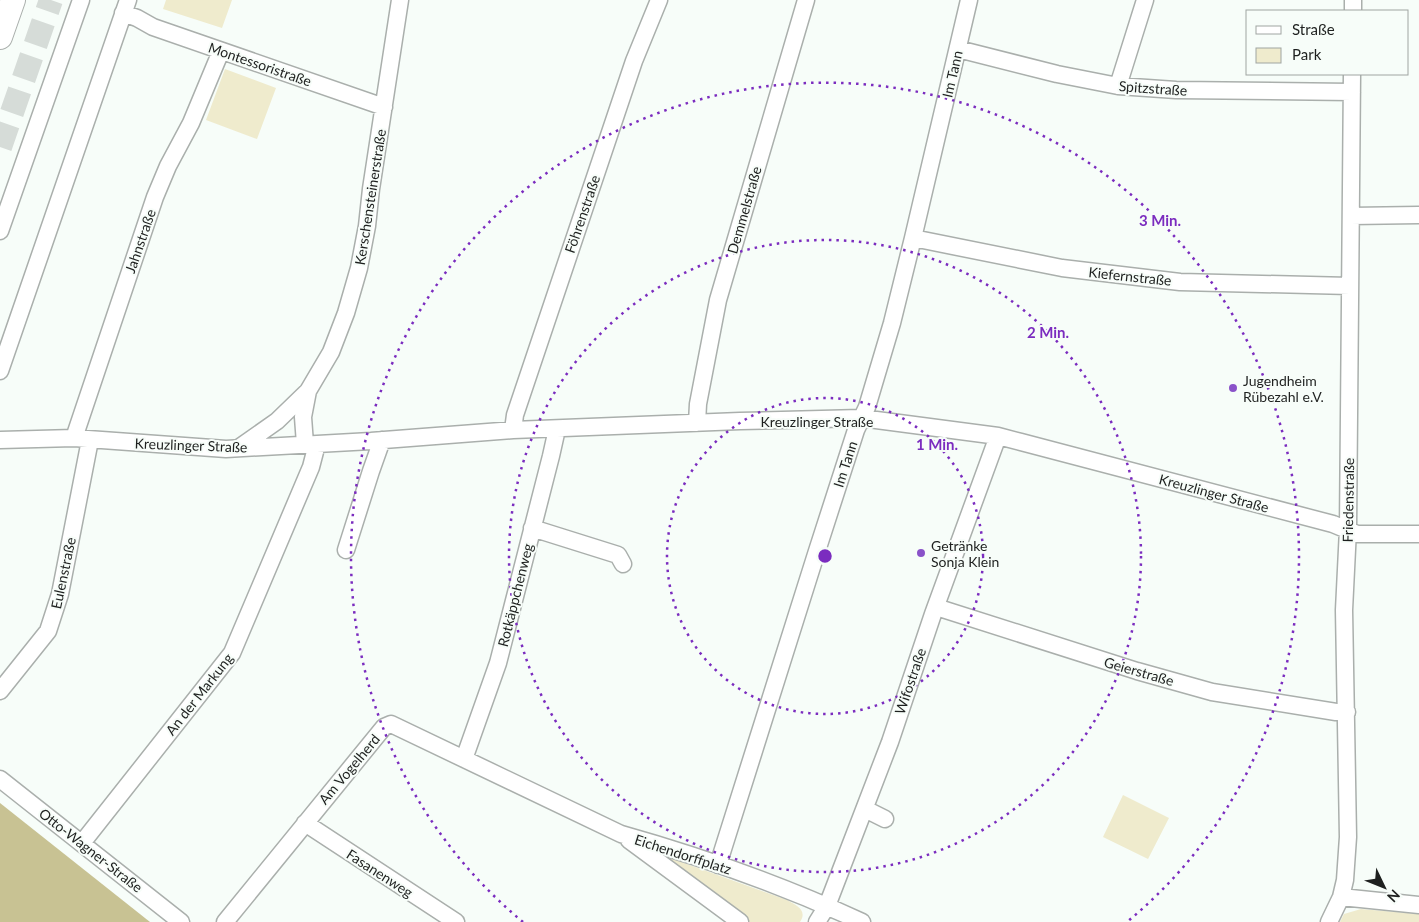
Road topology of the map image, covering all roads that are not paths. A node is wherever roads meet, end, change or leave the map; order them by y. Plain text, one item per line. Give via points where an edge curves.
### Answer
1 (13, 0) edge
2 (81, 0) edge
3 (400, 0) edge
4 (658, 0) edge
5 (806, 0) edge
6 (969, 0) edge
7 (1145, 0) edge
8 (129, 10) edge
9 (0, 37) edge
10 (958, 49) junction
11 (221, 51) junction
12 (1352, 75) edge
13 (1118, 86) junction
14 (1352, 92) junction
15 (384, 107) junction
16 (1419, 215) edge
17 (1351, 216) junction
18 (0, 231) edge
19 (913, 238) junction
20 (1350, 286) junction
21 (0, 371) edge
22 (308, 391) junction
23 (861, 418) junction
24 (697, 423) junction
25 (557, 429) junction
26 (513, 430) junction
27 (998, 436) junction
28 (82, 439) junction
29 (0, 440) edge
30 (382, 440) junction
31 (311, 444) junction
32 (238, 448) junction
33 (532, 528) junction
34 (1348, 529) junction
35 (1419, 534) edge
36 (346, 550) dead end
37 (623, 564) dead end
38 (936, 607) junction
39 (0, 691) edge
40 (1347, 712) junction
41 (464, 759) junction
42 (0, 779) edge
43 (865, 809) junction
44 (885, 819) dead end
45 (305, 823) junction
46 (621, 834) junction
47 (82, 843) junction
48 (718, 865) junction
49 (1341, 897) junction
50 (1419, 905) edge
51 (827, 906) junction
52 (181, 922) edge
53 (225, 922) edge
54 (456, 922) edge
55 (740, 922) edge
56 (817, 922) edge
57 (862, 922) edge
58 (1329, 922) edge

1 - 9 highway
2 - 18 street
3 - 15 street, Kerschensteinerstraße
4 - 26 street, Föhrenstraße via 577,228 515,415
5 - 24 street, Demmelstraße via 718,300
6 - 10 street, Im Tann
7 - 13 street
8 - 11 street, Montessoristraße via 153,27
8 - 21 street
10 - 13 street, Spitzstraße
10 - 19 street, Im Tann
11 - 15 street, Montessoristraße
11 - 28 street, Jahnstraße via 191,123 155,196
12 - 14 street, Friedenstraße
13 - 14 street, Spitzstraße
14 - 17 street, Friedenstraße
15 - 22 street, Kerschensteinerstraße via 359,268 331,352
16 - 17 street
17 - 20 street, Friedenstraße
19 - 20 street, Kiefernstraße via 1062,268 1180,282
19 - 23 street, Im Tann via 892,323
20 - 34 street, Friedenstraße
22 - 31 street, Kerschensteinerstraße via 303,417
22 - 32 street via 277,421
23 - 24 street, Kreuzlinger Straße
23 - 27 street, Kreuzlinger Straße
23 - 48 street, Im Tann
24 - 25 street, Kreuzlinger Straße via 669,428
25 - 26 street, Kreuzlinger Straße
25 - 33 street, Rotkäppchenweg
26 - 30 street, Kreuzlinger Straße
27 - 34 street, Kreuzlinger Straße
27 - 38 street, Wifostraße
28 - 29 street, Kreuzlinger Straße
28 - 32 street, Kreuzlinger Straße
28 - 39 street, Eulenstraße via 60,594 52,623
30 - 31 street, Kreuzlinger Straße
30 - 36 street
31 - 32 street, Kreuzlinger Straße
31 - 47 street, An der Markung via 311,467 232,653
33 - 37 street via 618,555
33 - 41 street, Rotkäppchenweg via 498,664
34 - 35 street, Kreuzlinger Straße via 1357,534
34 - 40 street, Friedenstraße via 1344,610
38 - 40 street, Geierstraße via 1212,692
38 - 43 street, Wifostraße
40 - 49 street, Friedenstraße via 1348,837
41 - 45 street, Am Vogelherd via 391,724 384,728
41 - 46 street, Am Vogelherd
42 - 47 street, Otto-Wagner-Straße
43 - 44 street
43 - 51 street, Wifostraße
45 - 53 street, Am Vogelherd
45 - 54 street, Fasanenweg
46 - 48 street, Eichendorffplatz
46 - 55 street, Eichendorffplatz
47 - 52 street, Otto-Wagner-Straße
48 - 51 street, Eichendorffplatz
49 - 50 street
49 - 58 street, Friedenstraße
51 - 56 street, Wifostraße
51 - 57 street, Eichendorffplatz

